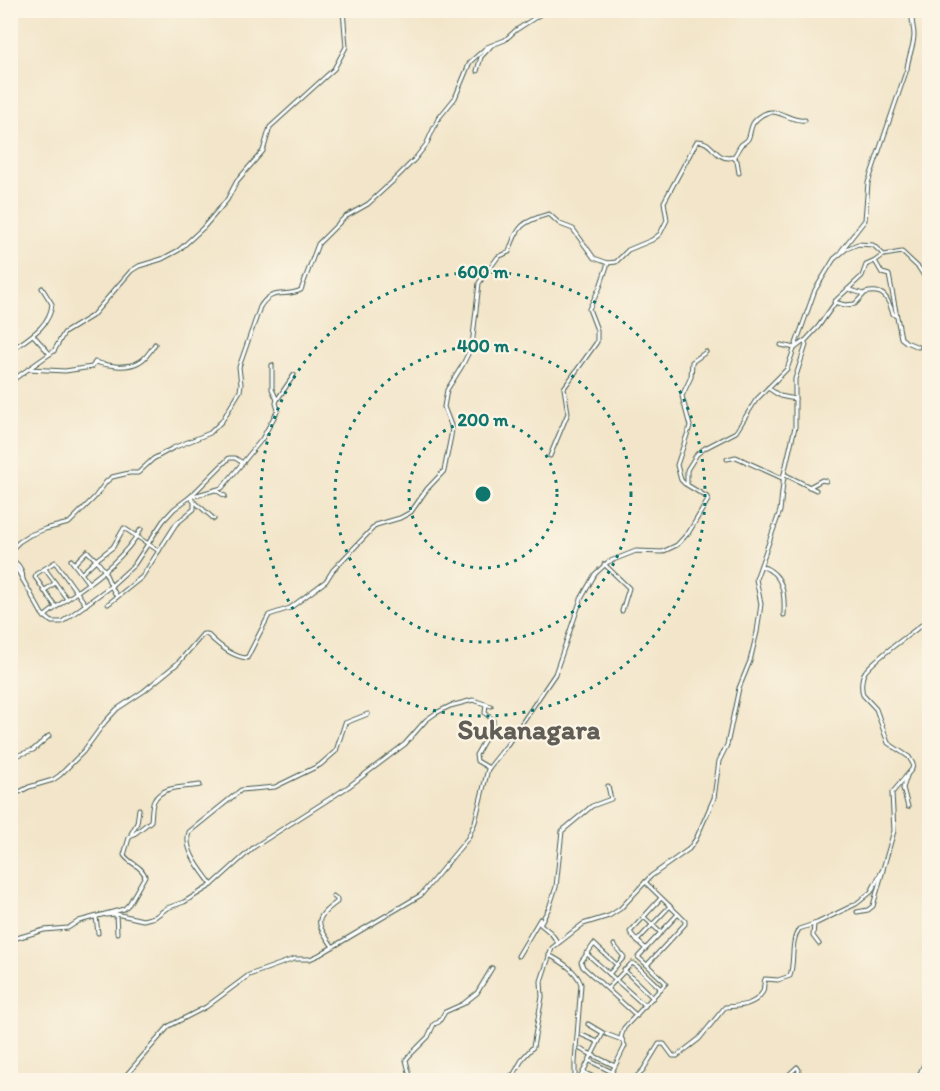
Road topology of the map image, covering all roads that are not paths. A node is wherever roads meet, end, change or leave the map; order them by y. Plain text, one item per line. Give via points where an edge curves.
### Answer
1 (20, 10) edge
2 (343, 10) edge
3 (547, 10) edge
4 (913, 10) edge
5 (10, 16) edge
6 (491, 44) junction
7 (477, 71) dead end
8 (805, 120) dead end
9 (733, 157) junction
10 (738, 173) dead end
11 (840, 253) junction
12 (884, 255) junction
13 (875, 261) junction
14 (608, 263) junction
15 (930, 286) edge
16 (42, 288) dead end
17 (848, 289) junction
18 (863, 294) junction
19 (835, 303) junction
20 (896, 316) junction
21 (33, 335) junction
22 (804, 341) junction
23 (155, 344) dead end
24 (781, 345) dead end
25 (918, 347) dead end
26 (795, 348) junction
27 (10, 351) edge
28 (706, 352) dead end
29 (50, 354) junction
30 (272, 365) dead end
31 (27, 369) junction
32 (10, 371) edge
33 (294, 375) dead end
34 (15, 378) junction
35 (10, 382) edge
36 (768, 388) junction
37 (795, 399) junction
38 (277, 400) junction
39 (550, 456) dead end
40 (727, 459) dead end
41 (243, 463) junction
42 (784, 476) junction
43 (210, 479) junction
44 (826, 481) dead end
45 (687, 485) junction
46 (807, 487) junction
47 (216, 490) junction
48 (816, 490) dead end
49 (211, 491) junction
50 (225, 496) dead end
51 (190, 497) junction
52 (194, 502) junction
53 (214, 519) dead end
54 (141, 529) dead end
55 (137, 536) junction
56 (148, 543) junction
57 (10, 551) edge
58 (159, 551) junction
59 (96, 560) junction
60 (12, 563) edge
61 (604, 564) junction
62 (761, 566) junction
63 (45, 568) junction
64 (104, 570) junction
65 (82, 573) junction
66 (55, 583) junction
67 (89, 584) junction
68 (111, 586) junction
69 (44, 591) junction
70 (78, 592) junction
71 (117, 597) junction
72 (67, 599) junction
73 (108, 604) dead end
74 (86, 605) junction
75 (56, 607) junction
76 (622, 611) dead end
77 (784, 615) dead end
78 (44, 617) junction
79 (928, 620) edge
80 (486, 704) junction
81 (491, 706) dead end
82 (369, 714) dead end
83 (49, 736) dead end
84 (10, 758) edge
85 (489, 768) junction
86 (908, 774) junction
87 (200, 785) dead end
88 (608, 786) dead end
89 (10, 797) edge
90 (908, 807) dead end
91 (139, 809) dead end
92 (129, 838) junction
93 (883, 868) junction
94 (645, 882) junction
95 (212, 885) junction
96 (333, 896) dead end
97 (661, 898) junction
98 (670, 906) junction
99 (857, 912) dead end
100 (116, 914) junction
101 (678, 914) junction
102 (106, 915) junction
103 (96, 917) junction
104 (644, 917) junction
105 (542, 918) junction
106 (814, 924) junction
107 (652, 925) junction
108 (98, 933) dead end
109 (117, 933) dead end
110 (661, 933) junction
111 (10, 940) edge
112 (637, 941) junction
113 (558, 943) junction
114 (819, 944) dead end
115 (614, 945) dead end
116 (333, 947) junction
117 (646, 949) junction
118 (586, 953) junction
119 (549, 955) junction
120 (518, 957) dead end
121 (617, 965) junction
122 (647, 965) junction
123 (492, 968) dead end
124 (624, 970) junction
125 (609, 974) junction
126 (616, 979) junction
127 (608, 988) junction
128 (661, 989) junction
129 (653, 998) junction
130 (645, 1006) junction
131 (637, 1016) junction
132 (588, 1024) dead end
133 (606, 1034) dead end
134 (582, 1035) dead end
135 (622, 1040) junction
136 (598, 1042) junction
137 (580, 1049) dead end
138 (930, 1051) edge
139 (592, 1054) junction
140 (589, 1060) junction
141 (615, 1066) junction
142 (583, 1072) junction
143 (612, 1072) junction
144 (122, 1080) edge
145 (411, 1080) edge
146 (502, 1080) edge
147 (577, 1080) edge
148 (600, 1080) edge
149 (608, 1080) edge
150 (633, 1080) edge
151 (783, 1080) edge
152 (798, 1080) edge
153 (917, 1080) edge

1 - 5 street
2 - 29 street via 347,42 340,60 270,127 263,151 215,215 179,250 131,271 92,316 64,333
3 - 6 street via 505,40
4 - 11 street via 914,35 907,69 868,183 867,215
6 - 7 street
6 - 57 street via 469,63 455,98 414,160 318,244 303,289 274,294 261,304 239,364 240,390 222,421 202,438 153,459 138,473 112,477 69,523 30,535
8 - 9 street via 779,112 763,115 754,122 748,139
9 - 10 street
9 - 14 street via 722,156 706,142 697,141 664,202 667,220 660,234 628,250 616,262
11 - 12 street via 865,244 873,245
11 - 26 street via 818,285
12 - 13 street
12 - 15 street via 904,253
13 - 17 street via 866,265 862,276
13 - 20 street via 882,273 889,275
14 - 39 street via 589,309 597,342 564,388 568,413
14 - 89 street via 594,258 573,229 549,214 518,229 509,252 498,257 479,283 472,346 444,402 452,428 446,467 415,510 376,525 326,581 290,608 269,615 247,658 237,656 203,634 178,663 117,709 60,775
16 - 21 street via 52,304 51,312
17 - 18 street
17 - 19 street
18 - 19 street via 855,304
18 - 20 street via 871,291 887,297
19 - 22 street
20 - 25 street via 901,338
21 - 27 street
21 - 29 street
22 - 26 street
22 - 37 street via 795,379
23 - 31 street via 141,362 132,365 95,362 91,367 65,371
24 - 26 street
26 - 36 street via 787,369
28 - 45 street via 692,362 691,378 682,396 690,426 677,465 681,480
29 - 31 street
30 - 38 street via 272,389
31 - 34 street
32 - 34 street
33 - 38 street
34 - 35 street
36 - 37 street
36 - 45 street via 736,432 697,454 687,471
37 - 42 street via 794,434
38 - 41 street via 278,410 270,426
40 - 42 street via 736,457
41 - 43 street via 229,458
41 - 47 street
42 - 46 street
42 - 62 street via 780,511
43 - 49 street
43 - 51 street
44 - 46 street
45 - 61 street via 708,500 684,539 666,552 639,550
46 - 48 street
47 - 49 street
47 - 50 street
49 - 51 street
51 - 52 street
51 - 56 street via 168,514
52 - 53 street
52 - 58 street via 193,512 176,524
54 - 55 street
55 - 56 street
55 - 59 street via 123,528 113,547
55 - 64 street via 124,554
56 - 58 street
56 - 68 street via 134,565
58 - 71 street via 142,577
59 - 64 street
59 - 65 street
59 - 65 street via 88,551 72,562
60 - 78 street
61 - 76 street via 629,588
61 - 85 street via 580,599 553,676
62 - 77 street via 782,582
62 - 94 street via 756,579 762,604 758,626 720,761 714,798 693,845
63 - 66 street
63 - 69 street via 35,576
63 - 70 street via 57,562
64 - 67 street
64 - 68 street
65 - 67 street
66 - 69 street
66 - 72 street
67 - 70 street
68 - 71 street
68 - 74 street
69 - 75 street
70 - 72 street
70 - 74 street
71 - 73 street
72 - 75 street
74 - 78 street via 62,622
75 - 78 street
79 - 86 street via 867,669 863,677 863,695 876,709 888,743 912,760
80 - 81 street
80 - 85 street via 485,713 493,725 476,755
80 - 95 street via 466,701 436,713 397,750 332,798 247,852
82 - 95 street via 345,723 338,747 320,765 275,787 242,789 189,832 188,843
83 - 84 street via 33,750
85 - 116 street via 473,828 433,882 421,895
86 - 90 street via 903,788
86 - 93 street via 892,793 895,827
87 - 92 street via 173,788 160,795 154,802 151,821
88 - 105 street via 610,799 592,806 562,831 556,887
91 - 92 street via 138,823
92 - 102 street via 124,855 145,876 127,906
93 - 99 street via 873,906
93 - 106 street via 863,900
94 - 97 street
94 - 113 street via 620,909 583,924
95 - 100 street via 152,918 141,920
96 - 116 street via 337,902 322,913 320,922
97 - 98 street
97 - 104 street
98 - 101 street
98 - 107 street
100 - 102 street
100 - 109 street
101 - 110 street
101 - 122 street via 685,924
102 - 103 street
103 - 108 street
103 - 111 street via 68,928
104 - 107 street
104 - 112 street via 630,933
105 - 113 street via 541,927
105 - 120 street
106 - 114 street via 813,936
106 - 150 street via 802,927 795,936 790,976 765,979 763,992 756,1000 725,1007 699,1038 677,1056 666,1045 659,1044
107 - 110 street
107 - 112 street
110 - 117 street
112 - 117 street
113 - 119 street
115 - 121 street via 624,956
116 - 144 street via 310,959 294,958 252,973 206,1007 169,1026
117 - 122 street via 638,957
118 - 121 street via 594,944
118 - 125 street
118 - 127 street via 581,964
119 - 146 street via 541,981 542,997 532,1047 514,1074
119 - 147 street via 567,966 581,984
121 - 125 street
122 - 128 street via 666,982
123 - 145 street via 477,993 445,1012 408,1057
124 - 126 street
124 - 128 street via 635,964
124 - 129 street
125 - 126 street
126 - 127 street
126 - 130 street
127 - 131 street
128 - 129 street
129 - 130 street
130 - 131 street
131 - 135 street via 625,1026
132 - 136 street via 603,1032
133 - 135 street
134 - 136 street
135 - 141 street via 626,1045
136 - 139 street
137 - 139 street
138 - 153 street
139 - 140 street
139 - 141 street
140 - 142 street
140 - 143 street
141 - 143 street
142 - 147 street
142 - 148 street
143 - 149 street
151 - 152 street via 797,1067

